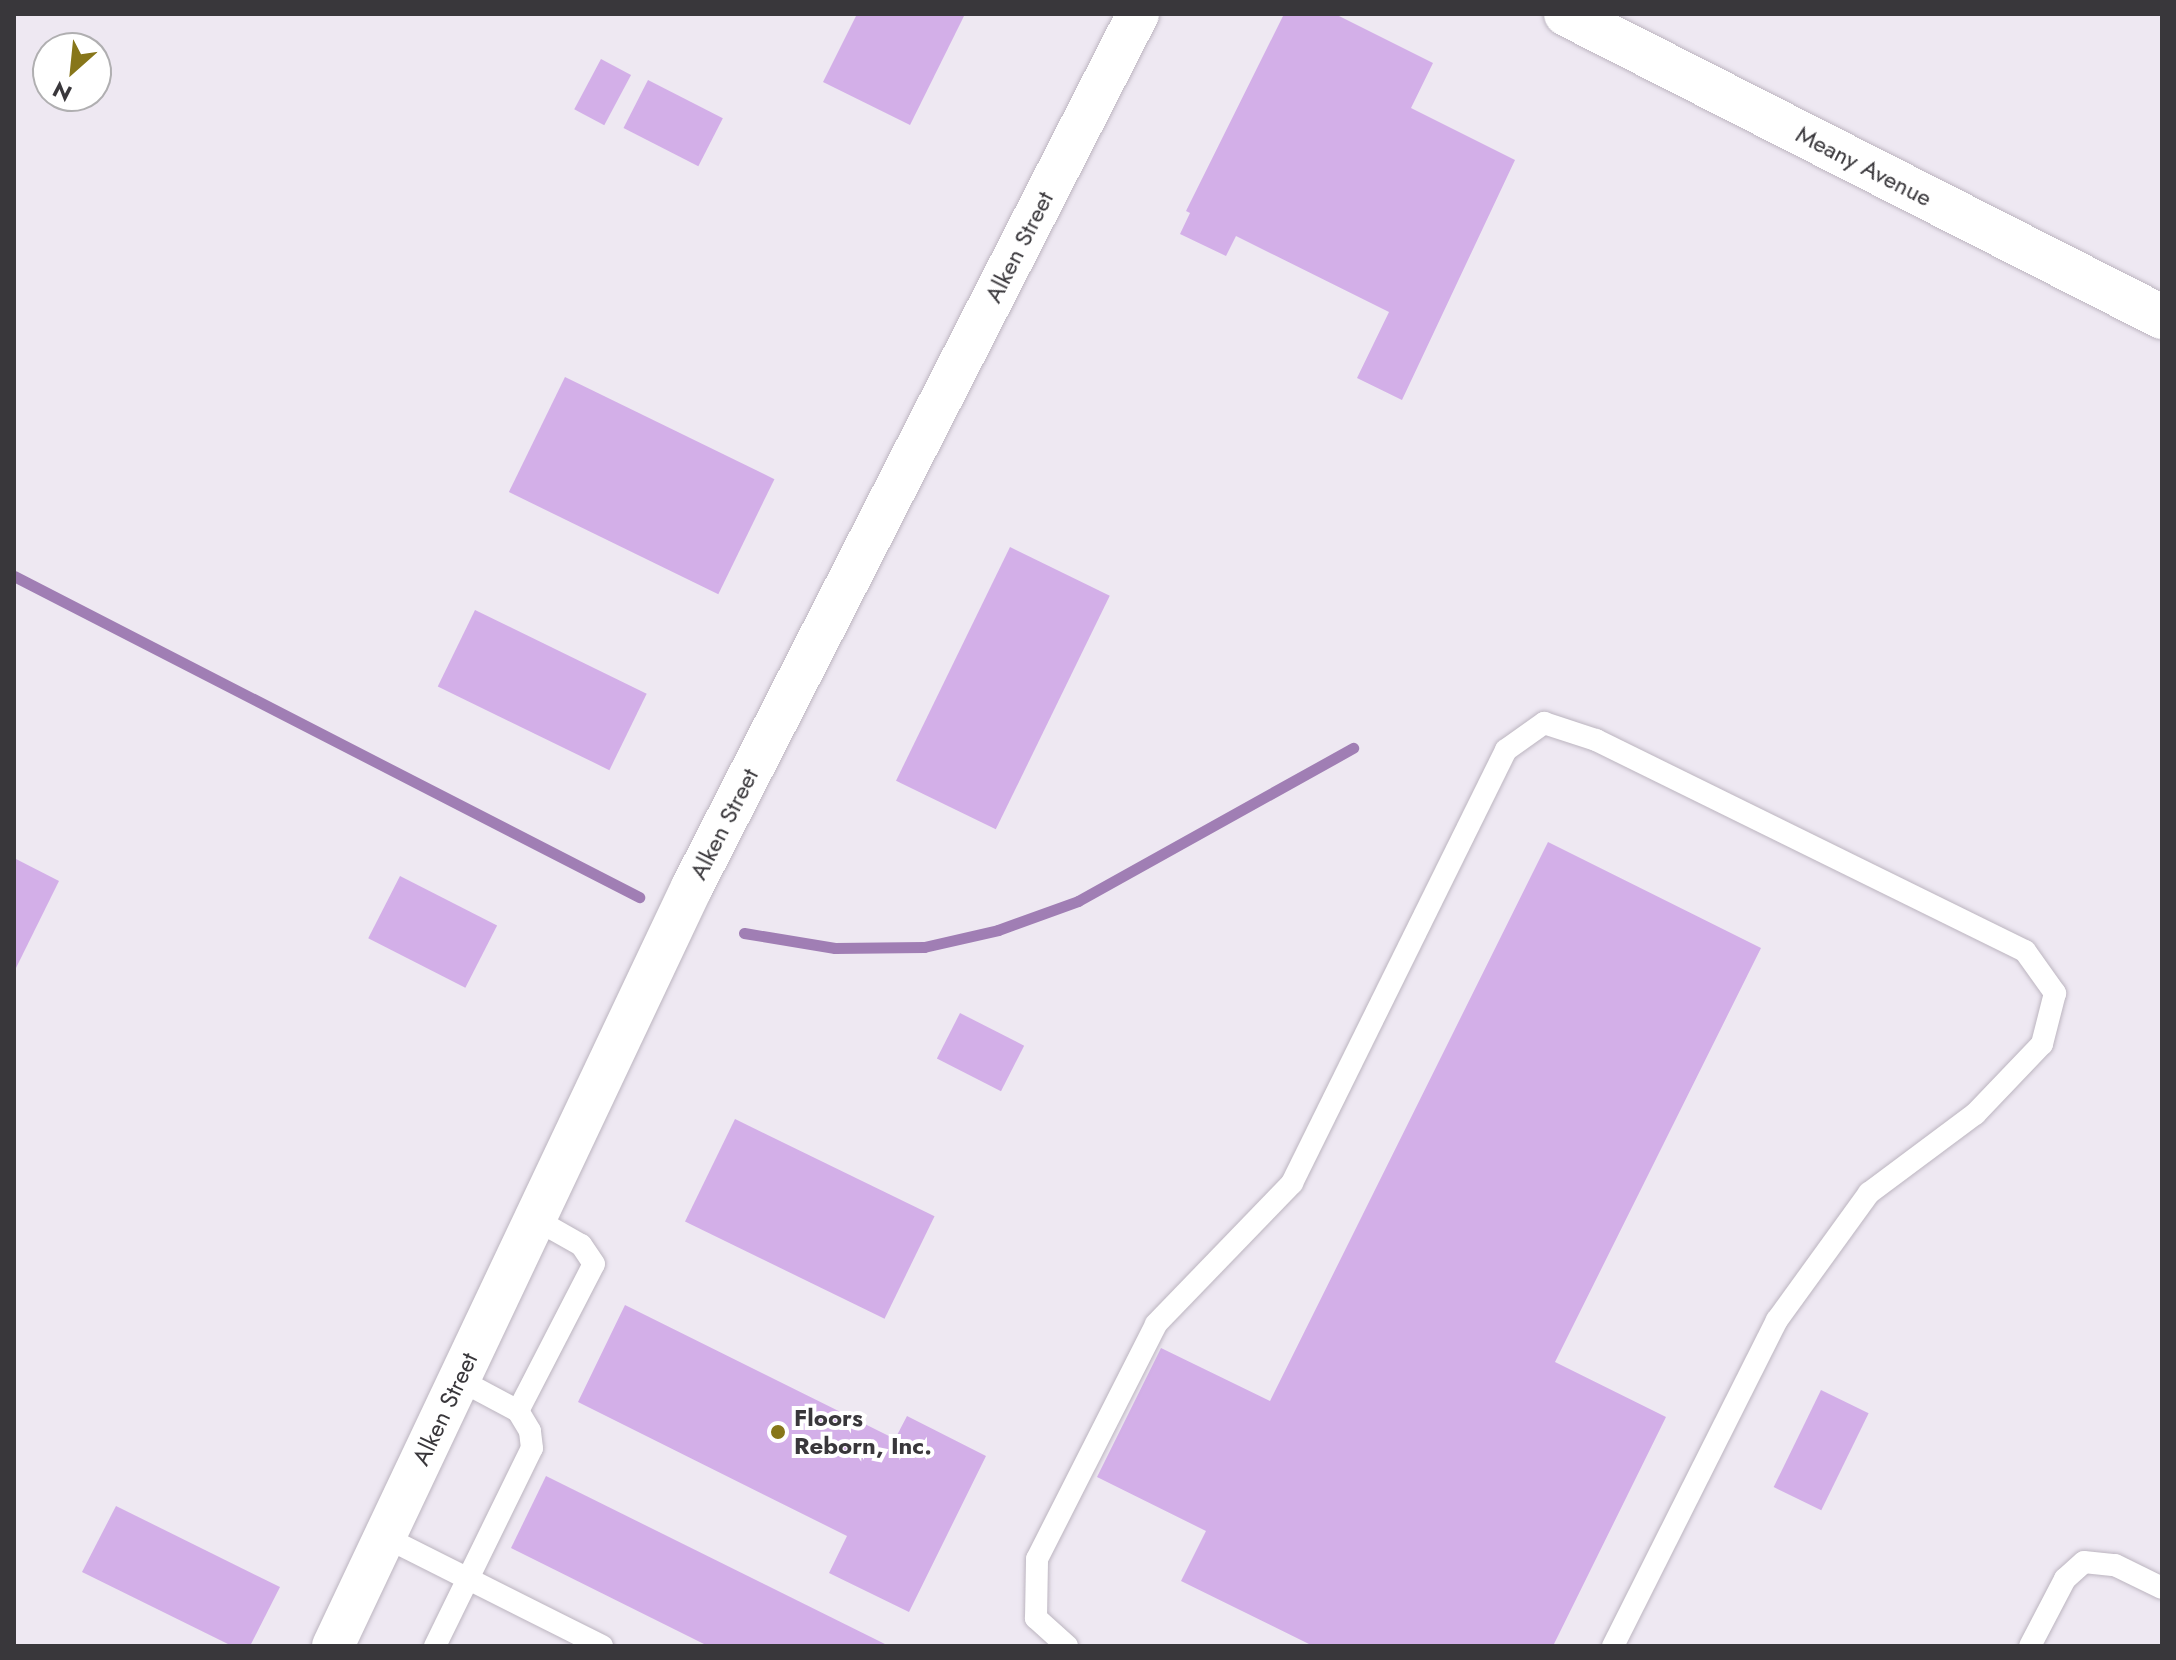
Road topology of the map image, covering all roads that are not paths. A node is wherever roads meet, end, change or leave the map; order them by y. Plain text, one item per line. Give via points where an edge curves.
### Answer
1 (1138, 14) edge
2 (1566, 14) edge
3 (2162, 317) edge
4 (535, 1219) junction
5 (458, 1379) junction
6 (518, 1411) junction
7 (385, 1537) junction
8 (469, 1579) junction
9 (2162, 1588) edge
10 (333, 1646) edge
11 (435, 1646) edge
12 (602, 1646) edge
13 (1067, 1646) edge
14 (1613, 1646) edge
15 (2030, 1646) edge

1 - 4 street, Alken Street via 692,887
2 - 3 street, Meany Avenue
4 - 5 street, Alken Street
4 - 6 lane via 581,1245 594,1264
5 - 6 lane
5 - 7 street, Alken Street
6 - 8 lane via 530,1431 528,1464
7 - 8 lane
7 - 10 street, Alken Street
8 - 11 lane
8 - 12 lane
9 - 15 lane via 2115,1565 2084,1562 2065,1579
13 - 14 lane via 1036,1618 1037,1559 1156,1324 1292,1183 1506,750 1544,723 1596,740 2025,951 2055,993 2042,1044 1975,1114 1869,1193 1777,1320

